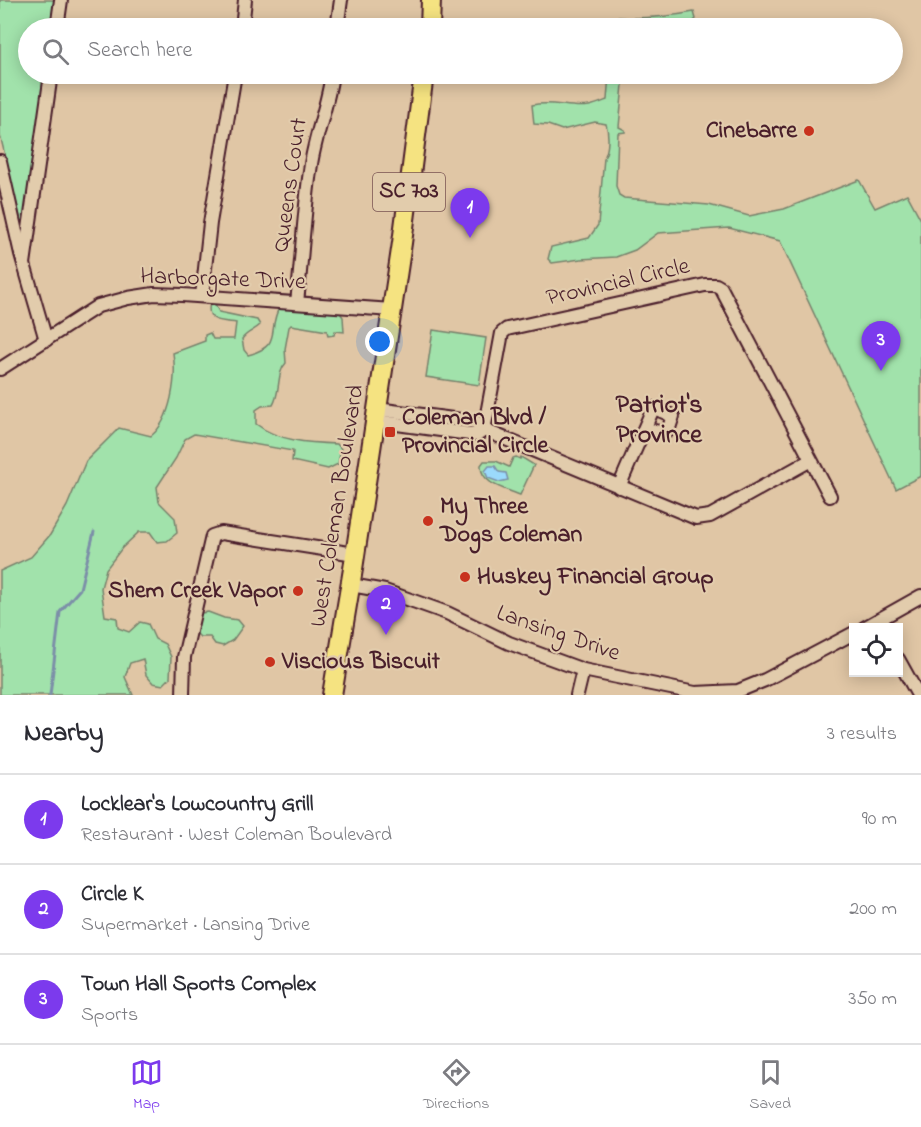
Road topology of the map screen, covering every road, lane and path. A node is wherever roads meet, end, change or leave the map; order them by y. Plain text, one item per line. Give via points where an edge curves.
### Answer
1 (61, 0) edge
2 (245, 0) edge
3 (341, 0) edge
4 (431, 0) edge
5 (58, 18) edge
6 (243, 18) edge
7 (338, 18) edge
8 (430, 18) edge
9 (50, 84) edge
10 (233, 84) edge
11 (330, 84) edge
12 (423, 84) edge
13 (0, 161) edge
14 (24, 264) junction
15 (202, 296) junction
16 (297, 303) junction
17 (392, 310) junction
18 (46, 340) junction
19 (0, 369) edge
20 (376, 415) junction
21 (484, 430) junction
22 (644, 430) dead end
23 (812, 460) junction
24 (619, 487) junction
25 (830, 496) dead end
26 (356, 554) junction
27 (351, 585) junction
28 (921, 596) edge
29 (880, 623) edge
30 (849, 636) edge
31 (903, 668) edge
32 (583, 670) junction
33 (183, 695) edge
34 (332, 695) edge
35 (577, 695) edge
36 (918, 695) edge

1 - 5 street
2 - 6 street
3 - 7 street
4 - 8 main road
9 - 14 street
10 - 15 street
11 - 16 street, Queens Court via 311,164
12 - 17 main road, West Coleman Boulevard / SC 703
13 - 14 street
14 - 18 street
15 - 16 street, Harborgate Drive
15 - 18 street, Harborgate Drive via 154,294 98,306
16 - 17 street, Harborgate Drive
17 - 20 main road, West Coleman Boulevard / SC 703
18 - 19 street, Harborgate Drive
20 - 21 street via 476,422
20 - 26 main road, West Coleman Boulevard / SC 703
21 - 23 street, Provincial Circle via 499,346 507,329 710,284 721,288
21 - 24 street
22 - 24 street
23 - 24 street via 702,518
23 - 25 street, Provincial Circle
26 - 27 main road, West Coleman Boulevard / SC 703
26 - 33 street via 221,532 212,536 184,657
27 - 32 street, Lansing Drive via 385,591 447,613 509,643
27 - 34 main road, West Coleman Boulevard / SC 703
28 - 29 street
30 - 32 street, Lansing Drive via 738,691 695,693
31 - 36 street
32 - 35 street

